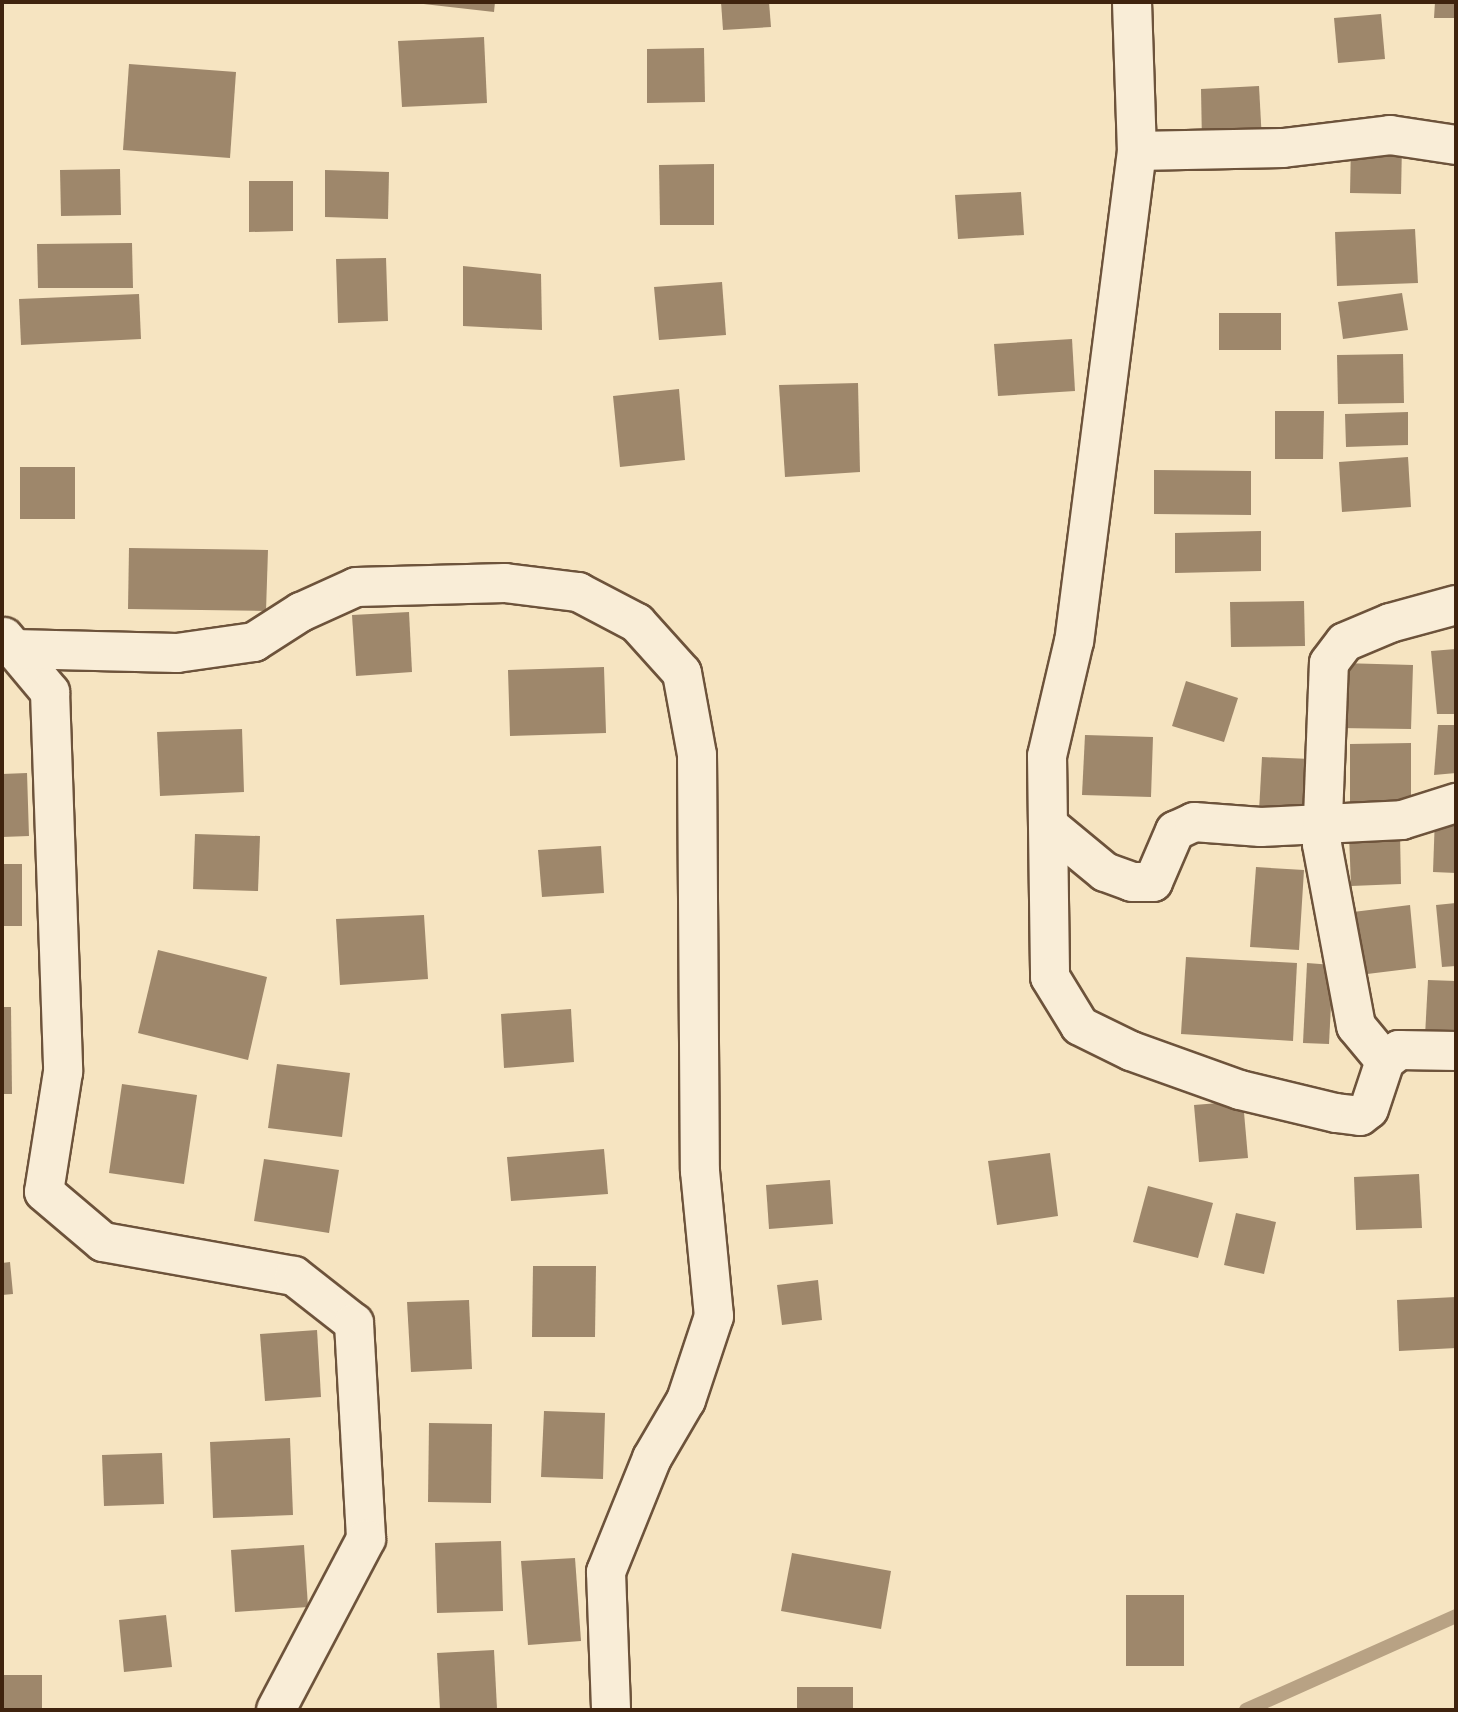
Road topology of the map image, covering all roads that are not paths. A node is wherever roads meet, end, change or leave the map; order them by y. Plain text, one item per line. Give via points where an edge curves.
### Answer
1 (1132, 2) edge
2 (1456, 145) edge
3 (1137, 151) junction
4 (1456, 605) edge
5 (8, 642) edge
6 (1456, 803) edge
7 (1048, 825) junction
8 (1323, 826) junction
9 (1456, 1051) edge
10 (1385, 1062) junction
11 (276, 1710) edge
12 (611, 1710) edge

1 - 3 street
2 - 3 street via 1390,135 1283,148
3 - 7 street via 1074,640 1046,756
4 - 8 street via 1390,623 1345,642 1329,663
5 - 11 street via 50,692 63,1072 44,1192 103,1242 294,1276 354,1323 366,1539
5 - 12 street via 177,653 254,642 301,612 356,587 505,583 578,592 637,623 682,673 697,755 700,1171 714,1316 686,1400 652,1458 606,1572
6 - 8 street via 1402,820
7 - 8 street via 1105,872 1132,882 1153,882 1175,831 1194,822
7 - 10 street via 1050,977 1080,1026 1131,1051 1240,1090 1360,1116 1369,1109
8 - 10 street via 1322,844 1356,1026
9 - 10 street via 1399,1050

